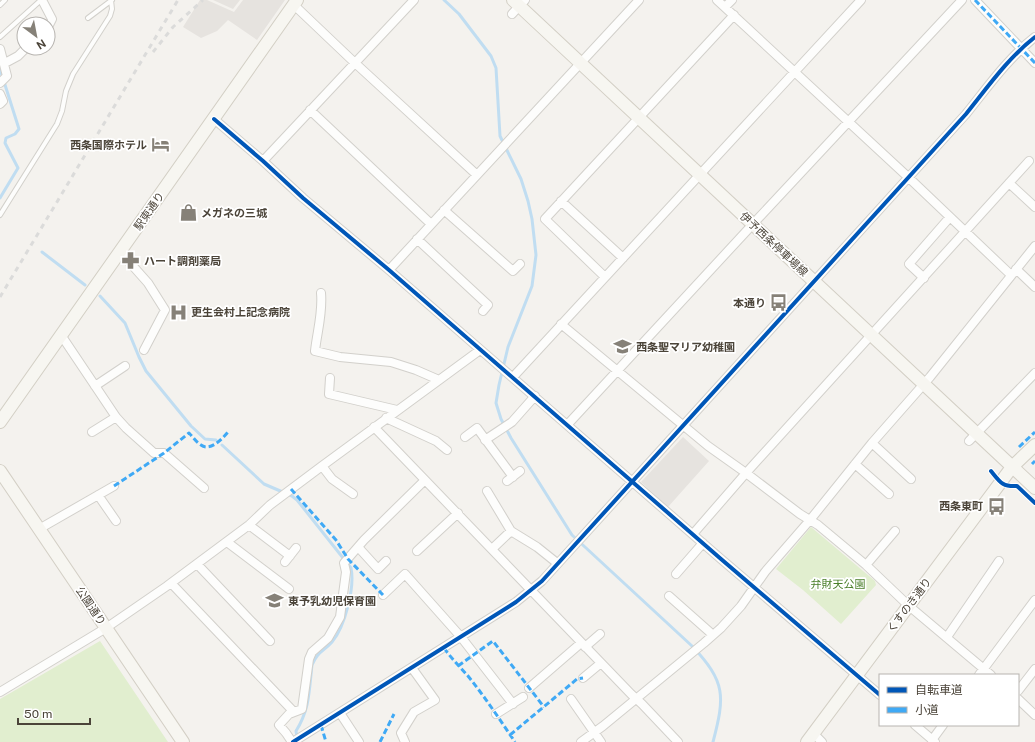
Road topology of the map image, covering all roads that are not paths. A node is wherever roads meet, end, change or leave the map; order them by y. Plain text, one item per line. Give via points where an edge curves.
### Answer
1 (5, 0) edge
2 (42, 0) edge
3 (111, 0) edge
4 (414, 0) edge
5 (639, 0) edge
6 (717, 0) edge
7 (732, 0) edge
8 (861, 0) edge
9 (962, 0) edge
10 (975, 0) edge
11 (296, 1) edge
12 (0, 5) edge
13 (517, 5) edge
14 (725, 8) junction
15 (734, 15) junction
16 (50, 16) edge
17 (88, 18) dead end
18 (0, 37) edge
19 (1035, 37) edge
20 (1022, 48) junction
21 (0, 49) edge
22 (18, 56) edge
23 (5, 63) junction
24 (355, 63) junction
25 (581, 63) junction
26 (1035, 63) edge
27 (795, 73) junction
28 (0, 83) edge
29 (0, 94) edge
30 (0, 104) edge
31 (310, 110) junction
32 (639, 118) junction
33 (214, 119) junction
34 (848, 122) junction
35 (263, 161) junction
36 (1029, 161) dead end
37 (477, 175) junction
38 (700, 175) junction
39 (908, 177) junction
40 (1009, 183) junction
41 (560, 201) junction
42 (1035, 207) edge
43 (444, 210) junction
44 (0, 215) edge
45 (950, 217) junction
46 (431, 224) junction
47 (753, 224) junction
48 (966, 231) junction
49 (417, 239) junction
50 (1035, 246) edge
51 (119, 253) junction
52 (623, 258) junction
53 (520, 264) dead end
54 (388, 270) junction
55 (1014, 272) junction
56 (605, 277) junction
57 (924, 278) junction
58 (814, 280) junction
59 (1035, 287) edge
60 (321, 293) dead end
61 (483, 310) dead end
62 (561, 324) junction
63 (61, 335) junction
64 (872, 335) junction
65 (144, 350) dead end
66 (480, 350) junction
67 (125, 366) dead end
68 (617, 371) junction
69 (1035, 373) edge
70 (513, 377) junction
71 (330, 378) dead end
72 (439, 380) junction
73 (923, 384) junction
74 (95, 386) junction
75 (535, 396) junction
76 (397, 410) junction
77 (116, 417) junction
78 (386, 418) junction
79 (0, 422) edge
80 (568, 424) junction
81 (683, 425) junction
82 (374, 427) junction
83 (92, 432) dead end
84 (465, 436) dead end
85 (973, 437) junction
86 (486, 440) junction
87 (872, 443) junction
88 (1035, 445) edge
89 (447, 450) dead end
90 (855, 464) junction
91 (322, 466) junction
92 (1012, 467) junction
93 (0, 471) edge
94 (520, 471) dead end
95 (746, 473) junction
96 (911, 479) dead end
97 (425, 480) junction
98 (632, 481) junction
99 (114, 486) dead end
100 (204, 488) dead end
101 (1035, 488) edge
102 (486, 491) dead end
103 (353, 494) dead end
104 (889, 494) dead end
105 (98, 495) junction
106 (458, 513) junction
107 (810, 520) junction
108 (116, 521) dead end
109 (249, 525) junction
110 (39, 529) junction
111 (511, 531) junction
112 (895, 531) dead end
113 (693, 534) junction
114 (226, 542) junction
115 (703, 543) junction
116 (358, 547) junction
117 (296, 548) dead end
118 (492, 550) junction
119 (417, 551) dead end
120 (386, 561) dead end
121 (999, 561) dead end
122 (557, 563) junction
123 (196, 564) junction
124 (866, 565) junction
125 (676, 574) dead end
126 (171, 583) junction
127 (755, 586) junction
128 (289, 590) dead end
129 (531, 590) junction
130 (383, 595) dead end
131 (669, 596) dead end
132 (1034, 603) edge
133 (909, 606) junction
134 (106, 628) junction
135 (600, 634) dead end
136 (713, 635) junction
137 (461, 637) junction
138 (947, 637) junction
139 (270, 641) dead end
140 (583, 645) junction
141 (601, 663) junction
142 (412, 668) junction
143 (1035, 669) edge
144 (982, 672) edge
145 (856, 674) junction
146 (583, 678) dead end
147 (529, 688) dead end
148 (1019, 690) edge
149 (0, 692) edge
150 (879, 694) edge
151 (522, 697) dead end
152 (571, 699) dead end
153 (636, 699) junction
154 (1019, 700) edge
155 (513, 704) junction
156 (293, 711) junction
157 (340, 713) junction
158 (496, 714) dead end
159 (1035, 715) edge
160 (916, 726) edge
161 (942, 726) edge
162 (594, 733) junction
163 (810, 738) edge
164 (304, 739) edge
165 (934, 741) edge
166 (183, 742) edge
167 (292, 742) edge
168 (359, 742) edge
169 (405, 742) edge
170 (581, 742) edge
171 (601, 742) edge
172 (678, 742) edge
173 (822, 742) edge

1 - 12 lane
2 - 16 street
2 - 18 lane
3 - 17 lane
3 - 44 lane via 110,16 73,74 57,124
4 - 24 street
5 - 25 street
6 - 14 street
7 - 14 street
8 - 27 street
9 - 34 street
10 - 20 street
11 - 24 street
11 - 33 street, 駅東通り
13 - 25 street, 伊予西条停車場線
14 - 15 street
15 - 27 street
15 - 32 street
19 - 20 street
20 - 26 street
20 - 39 street
21 - 23 street
22 - 23 street
23 - 28 street via 7,76
24 - 31 street
24 - 37 street
25 - 32 street, 伊予西条停車場線
25 - 37 street
27 - 34 street
27 - 38 street
29 - 30 street via 3,101
31 - 35 street
31 - 46 street
32 - 38 street, 伊予西条停車場線
32 - 41 street
33 - 35 street
33 - 51 street, 駅東通り
34 - 39 street
34 - 47 street
35 - 54 street
36 - 40 street
37 - 43 street
38 - 47 street, 伊予西条停車場線
38 - 52 street
39 - 45 street
39 - 58 street
40 - 42 street
40 - 48 street
41 - 52 street
41 - 56 street via 545,219
43 - 46 street
43 - 53 street via 513,271
45 - 48 street
45 - 57 street via 909,264
46 - 49 street
47 - 58 street, 伊予西条停車場線
47 - 68 street
48 - 55 street
48 - 57 street
49 - 54 street
49 - 61 street via 488,305
50 - 55 street
51 - 63 street, 駅東通り
51 - 65 street via 148,283 165,310
52 - 56 street
54 - 66 street
55 - 59 street
55 - 73 street
56 - 62 street
57 - 64 street
58 - 64 street, 伊予西条停車場線
58 - 81 street
60 - 72 street via 322,303 315,351 340,357 391,362
62 - 68 street
62 - 70 street
63 - 74 street
63 - 79 street, 駅東通り
64 - 73 street, 伊予西条停車場線
64 - 95 street
66 - 70 street
66 - 72 street
67 - 74 street
68 - 80 street
68 - 81 street
69 - 85 street
70 - 75 street
71 - 76 street via 329,394
72 - 76 street
73 - 85 street, 伊予西条停車場線
73 - 87 street
74 - 77 street
75 - 80 street
75 - 86 street via 512,422
76 - 78 street
77 - 83 street
77 - 100 street via 154,453 164,453
78 - 82 street
78 - 89 street via 436,441
80 - 98 street
81 - 95 street
81 - 98 street
82 - 91 street
82 - 97 street
84 - 86 street via 478,428
85 - 92 street, 伊予西条停車場線
86 - 94 street via 510,479
87 - 90 street
87 - 96 street
88 - 92 street, くすのき通り
90 - 104 street
90 - 107 street
91 - 103 street via 332,479
91 - 109 street
92 - 101 street, 伊予西条停車場線
92 - 133 street, くすのき通り
93 - 110 street, 公園通り
95 - 107 street
95 - 113 street
97 - 106 street
97 - 116 street
98 - 113 street
98 - 122 street
99 - 105 street
102 - 111 street
105 - 108 street
105 - 110 street
106 - 118 street
106 - 119 street
107 - 124 street
107 - 127 street
109 - 114 street
109 - 117 street via 288,559
110 - 134 street, 公園通り
111 - 118 street
111 - 122 street
112 - 124 street
113 - 115 street
114 - 123 street
114 - 128 street
115 - 125 street
115 - 127 street
116 - 120 street via 378,569
116 - 156 street via 345,562 340,617 328,638 312,652 302,709
118 - 129 street
121 - 138 street
122 - 129 street
123 - 126 street
123 - 139 street
124 - 133 street
126 - 134 street
126 - 156 street
127 - 136 street via 741,606
127 - 145 street
129 - 137 street
129 - 140 street
130 - 137 street via 405,574
131 - 136 street
132 - 144 street
133 - 138 street
133 - 145 street, くすのき通り
134 - 149 street
134 - 166 street, 公園通り
135 - 140 street
136 - 153 street
137 - 142 street
137 - 155 street
138 - 144 street
140 - 141 street
140 - 147 street
141 - 146 street
141 - 153 street
142 - 157 street
142 - 169 street via 435,700 414,712 401,733
143 - 148 street
145 - 150 street
145 - 163 street, くすのき通り
151 - 155 street
152 - 162 street
153 - 162 street
153 - 172 street
154 - 159 street
155 - 158 street
156 - 167 street via 279,725
157 - 164 street
157 - 168 street
160 - 165 street
161 - 165 street
162 - 170 street
162 - 171 street
163 - 173 street
164 - 167 street

